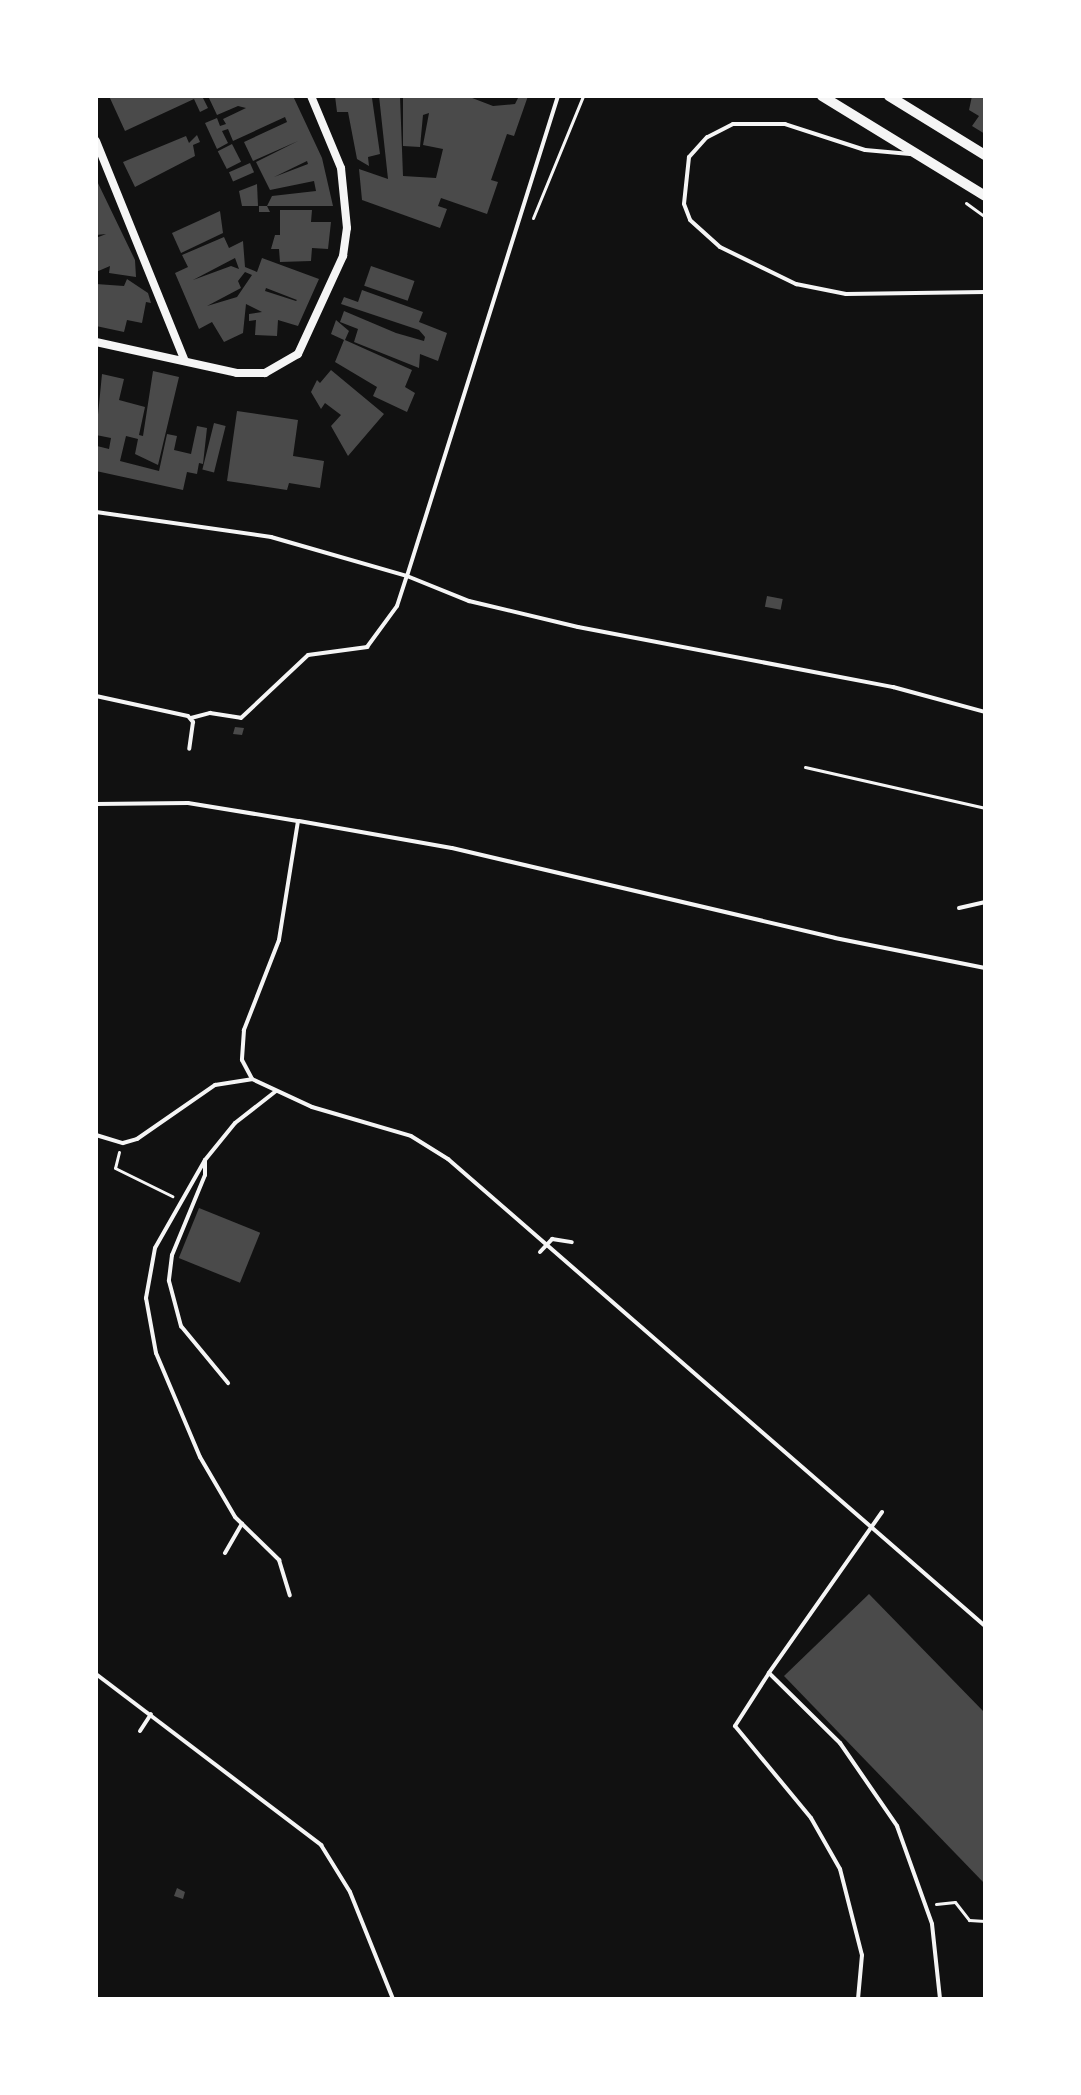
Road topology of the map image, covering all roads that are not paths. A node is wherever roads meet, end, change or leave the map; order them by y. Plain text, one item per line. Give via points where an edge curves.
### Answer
1 (311, 96) edge
2 (558, 96) edge
3 (889, 96) edge
4 (827, 97) edge
5 (96, 141) edge
6 (917, 154) junction
7 (985, 155) edge
8 (985, 196) edge
9 (985, 292) edge
10 (96, 342) edge
11 (185, 361) junction
12 (96, 512) edge
13 (407, 576) junction
14 (96, 696) edge
15 (985, 712) edge
16 (191, 718) junction
17 (189, 749) dead end
18 (96, 804) edge
19 (298, 821) junction
20 (985, 902) edge
21 (959, 908) dead end
22 (985, 968) edge
23 (252, 1079) junction
24 (276, 1091) junction
25 (96, 1135) edge
26 (205, 1160) junction
27 (572, 1242) dead end
28 (546, 1245) junction
29 (540, 1252) dead end
30 (228, 1383) dead end
31 (882, 1512) dead end
32 (242, 1524) junction
33 (872, 1525) junction
34 (225, 1553) dead end
35 (290, 1595) dead end
36 (985, 1626) edge
37 (769, 1673) junction
38 (96, 1674) edge
39 (151, 1714) junction
40 (140, 1731) dead end
41 (393, 1999) edge
42 (858, 1999) edge
43 (940, 1999) edge

1 - 11 street via 341,168 347,228 343,256 312,333 298,354 265,373 237,373
2 - 13 lane
3 - 7 street
4 - 6 street
5 - 11 street
6 - 8 street
6 - 9 lane via 865,150 785,124 733,124 707,137 689,157 684,204 690,220 720,247 796,284 846,294
10 - 11 street
12 - 13 lane via 284,540
13 - 15 lane via 469,601 578,627 893,687
13 - 16 lane via 397,606 367,647 308,655 241,718 210,713
14 - 16 lane
16 - 17 lane
18 - 19 lane via 188,803
19 - 22 lane via 452,848
19 - 23 lane via 279,940 244,1030 242,1060
20 - 21 lane
23 - 24 lane
23 - 25 lane via 215,1085 147,1134 123,1143
24 - 26 lane via 235,1123
24 - 28 lane via 426,1143
26 - 30 lane via 203,1184 172,1255 170,1289 181,1326
26 - 32 lane via 150,1262 147,1322 200,1457
27 - 28 lane via 555,1238
28 - 29 lane
28 - 33 lane
31 - 33 lane
32 - 34 lane
32 - 35 lane via 279,1560
33 - 36 lane
33 - 37 lane
37 - 42 lane via 735,1726 803,1807 840,1869 862,1955
37 - 43 lane via 840,1743 897,1826 932,1924
38 - 39 lane
39 - 40 lane
39 - 41 lane via 321,1845 350,1892

